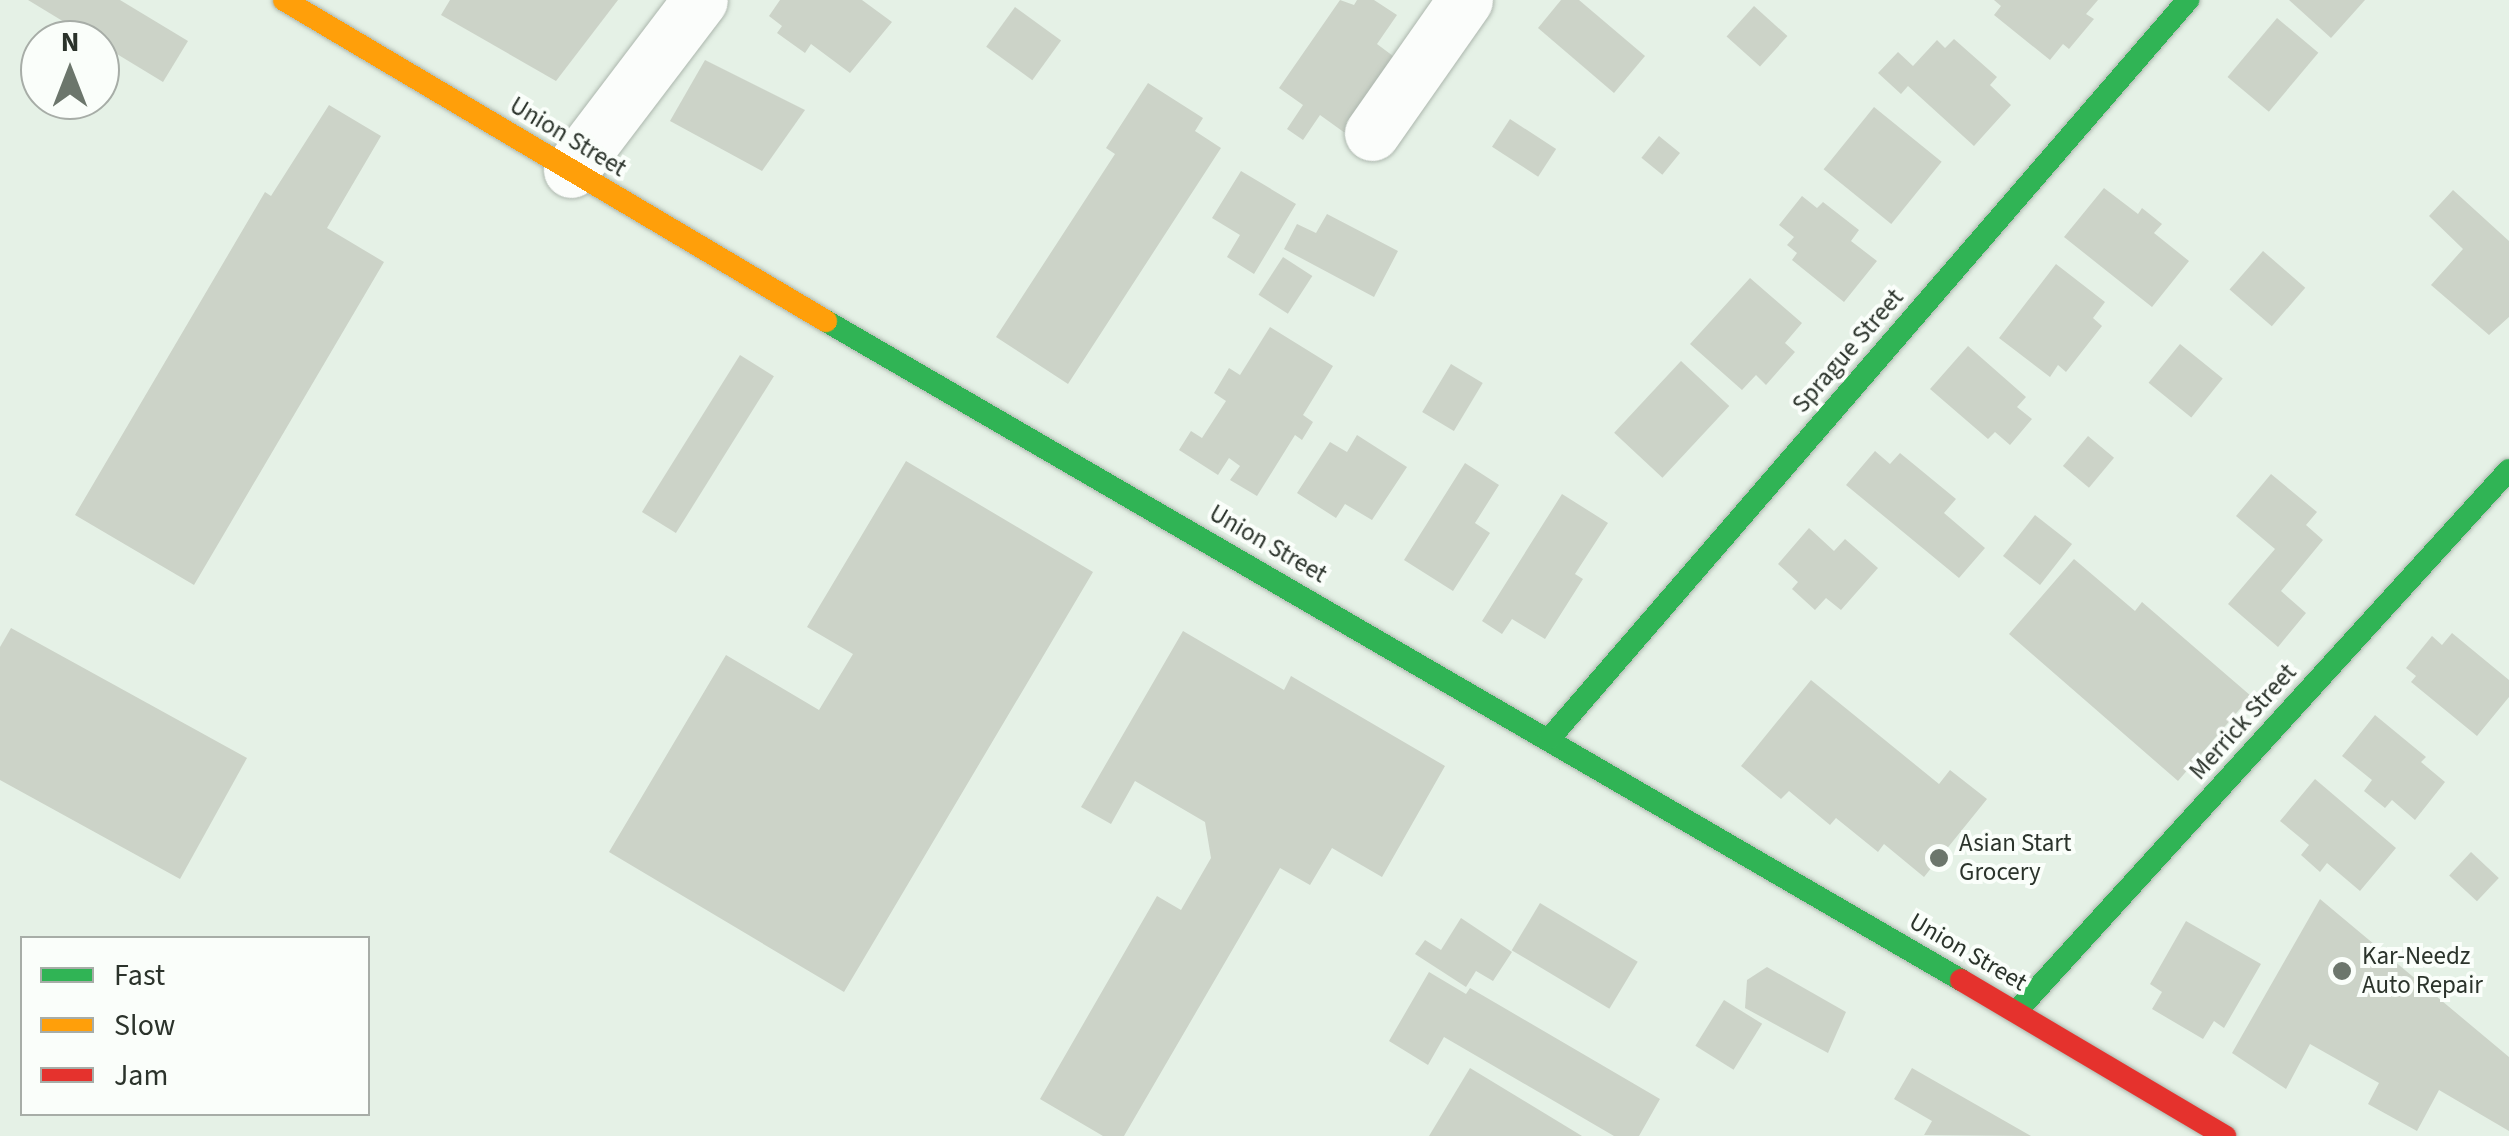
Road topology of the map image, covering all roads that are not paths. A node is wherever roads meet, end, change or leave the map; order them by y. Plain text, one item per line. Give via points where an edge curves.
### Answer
1 (284, 0) edge
2 (700, 0) edge
3 (1465, 0) edge
4 (2188, 0) edge
5 (1372, 133) dead end
6 (571, 170) junction
7 (2509, 470) edge
8 (1550, 738) junction
9 (2017, 1011) junction
10 (2225, 1136) edge

1 - 6 main road, Union Street
2 - 6 street
3 - 5 street
4 - 8 main road, Sprague Street
6 - 8 main road, Union Street
7 - 9 main road, Merrick Street
8 - 9 main road, Union Street
9 - 10 main road, Union Street

